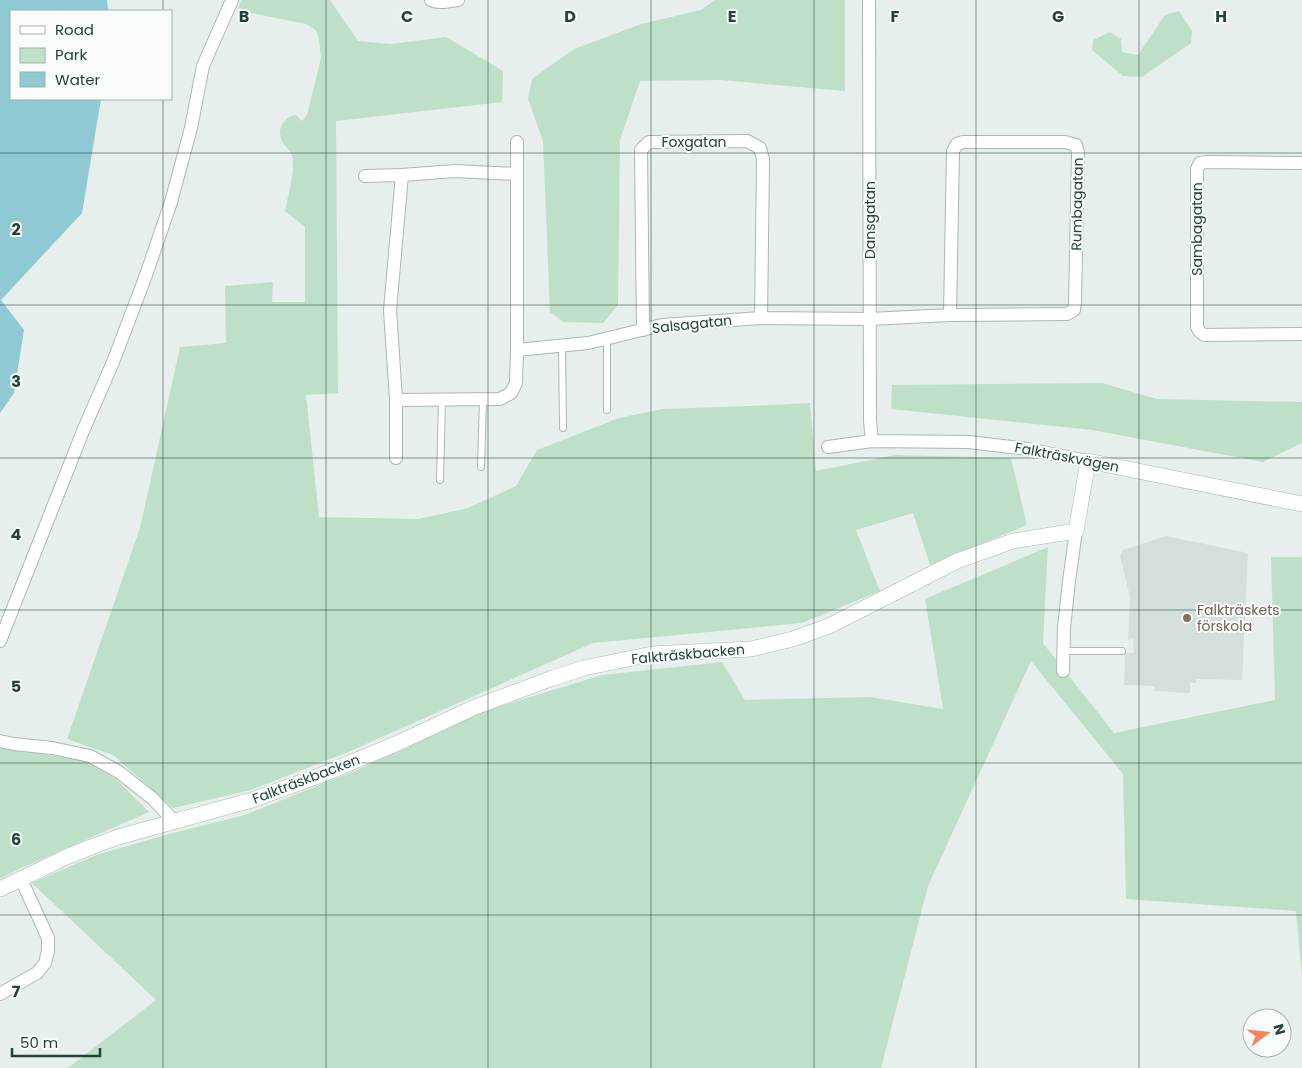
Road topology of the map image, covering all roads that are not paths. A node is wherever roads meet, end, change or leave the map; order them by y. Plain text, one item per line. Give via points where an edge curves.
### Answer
1 (232, 0) edge
2 (431, 0) edge
3 (458, 0) edge
4 (870, 0) edge
5 (517, 142) dead end
6 (1302, 163) edge
7 (517, 174) junction
8 (402, 175) junction
9 (365, 176) dead end
10 (950, 315) junction
11 (761, 318) junction
12 (870, 319) junction
13 (643, 330) junction
14 (1302, 334) edge
15 (607, 339) junction
16 (562, 346) junction
17 (517, 350) junction
18 (442, 399) junction
19 (483, 399) junction
20 (396, 400) junction
21 (606, 410) dead end
22 (563, 428) dead end
23 (872, 441) junction
24 (828, 447) dead end
25 (396, 458) dead end
26 (1088, 461) junction
27 (481, 467) dead end
28 (440, 480) dead end
29 (1302, 504) edge
30 (1076, 531) junction
31 (0, 641) edge
32 (1064, 651) junction
33 (1122, 651) dead end
34 (1063, 671) dead end
35 (0, 740) edge
36 (174, 821) junction
37 (21, 879) junction
38 (0, 889) edge
39 (0, 994) edge

1 - 31 street via 203,66 191,128 171,202 145,278
2 - 3 street
4 - 12 street, Dansgatan
5 - 7 street
6 - 14 street, Sambagatan via 1207,162 1200,163 1197,169 1197,327 1200,332 1204,335
7 - 8 street via 455,171
7 - 17 street
8 - 9 street
8 - 20 street via 390,310
10 - 10 street, Rumbagatan via 1067,314 1074,310 1076,146 1065,142 957,144 953,151
10 - 12 street, Rumbagatan
11 - 12 street, Salsagatan
11 - 13 street, Salsagatan via 662,325
11 - 13 street, Foxgatan via 763,159 760,148 748,142 649,142 641,150
12 - 23 street, Dansgatan
13 - 15 street, Salsagatan
15 - 16 street, Salsagatan
15 - 21 lane
16 - 17 street, Salsagatan
16 - 22 lane
17 - 19 street via 516,382 510,393 500,399
18 - 19 street
18 - 20 street
18 - 28 lane
19 - 27 lane
20 - 25 street
23 - 24 street, Falkträskvägen
23 - 26 street, Falkträskvägen via 969,442
26 - 29 street, Falkträskvägen
26 - 30 street
30 - 32 street
30 - 36 street, Falkträskbacken via 1013,541 957,561 829,626 793,639 751,649 652,654 584,668 475,707 321,775 252,800
32 - 33 lane
32 - 34 street
35 - 36 street via 90,756 119,772
36 - 37 street, Falkträskbacken via 90,847
37 - 38 street, Falkträskbacken
37 - 39 street via 48,938 48,951 45,963 37,973

